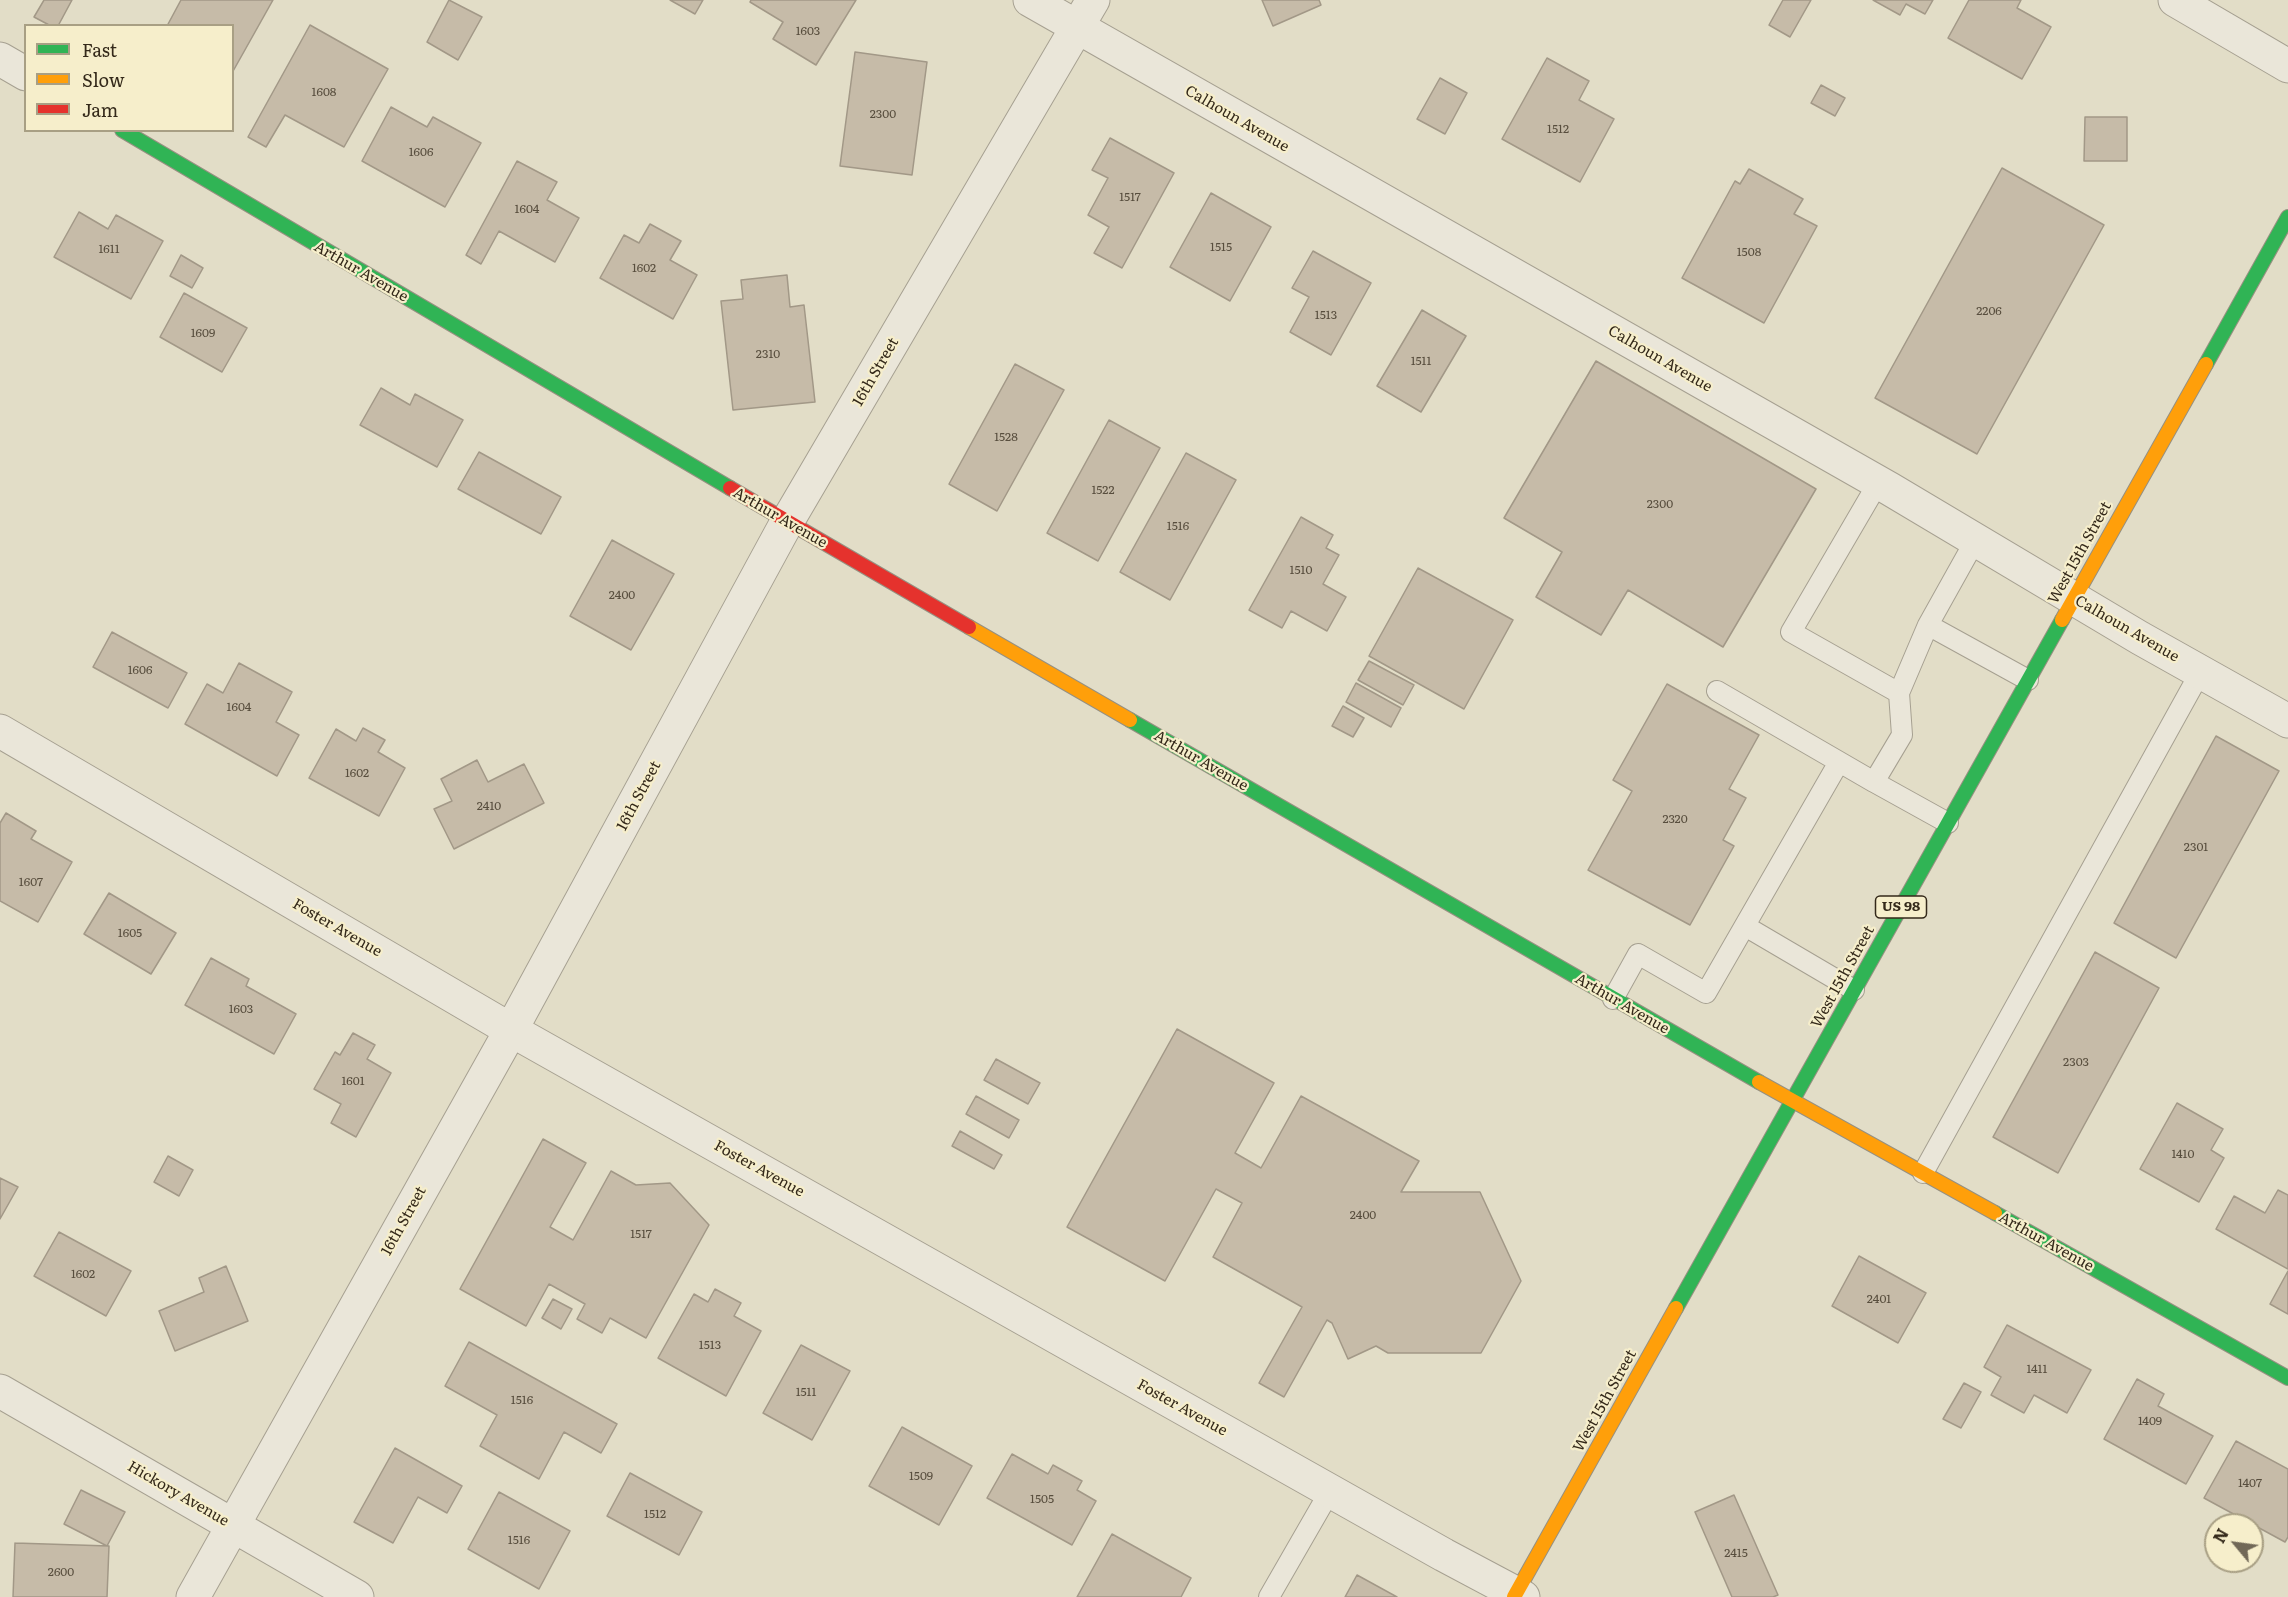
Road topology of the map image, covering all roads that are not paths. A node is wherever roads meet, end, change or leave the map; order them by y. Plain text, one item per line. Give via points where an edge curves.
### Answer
1 (1030, 0) edge
2 (1093, 0) edge
3 (2175, 0) edge
4 (1078, 28) junction
5 (0, 59) edge
6 (2288, 66) edge
7 (24, 73) edge
8 (125, 132) edge
9 (2288, 217) edge
10 (1878, 483) junction
11 (787, 522) junction
12 (1976, 539) junction
13 (2074, 598) junction
14 (1928, 624) junction
15 (2201, 671) junction
16 (2028, 680) junction
17 (1717, 691) dead end
18 (1899, 693) junction
19 (2288, 721) edge
20 (0, 731) edge
21 (1839, 762) junction
22 (1874, 782) junction
23 (1948, 823) junction
24 (1745, 926) junction
25 (1854, 990) junction
26 (1613, 999) junction
27 (512, 1030) junction
28 (1793, 1100) junction
29 (1923, 1173) junction
30 (2288, 1378) edge
31 (0, 1391) edge
32 (1330, 1491) junction
33 (233, 1526) junction
34 (1518, 1596) edge
35 (193, 1597) edge
36 (357, 1597) edge
37 (1269, 1597) edge

1 - 4 street, Calhoun Avenue
2 - 4 street, 16th Street
3 - 6 street
4 - 10 street, Calhoun Avenue
4 - 11 street, 16th Street
5 - 7 street
8 - 11 main road, Arthur Avenue
9 - 13 main road, West 15th Street / US 98
10 - 12 street, Calhoun Avenue
10 - 18 lane via 1791,632
11 - 26 main road, Arthur Avenue
11 - 27 street, 16th Street
12 - 13 street, Calhoun Avenue
12 - 14 lane
13 - 15 street, Calhoun Avenue
13 - 16 main road, West 15th Street / US 98
14 - 16 lane
14 - 18 lane
15 - 19 street, Calhoun Avenue
15 - 29 lane
16 - 23 main road, West 15th Street / US 98
17 - 21 lane
18 - 22 lane via 1902,735
20 - 27 street, Foster Avenue
21 - 22 lane
21 - 24 lane
22 - 23 lane
23 - 25 main road, West 15th Street / US 98
24 - 25 lane
24 - 26 lane via 1706,993 1638,954
25 - 28 main road, West 15th Street / US 98
26 - 28 main road, Arthur Avenue
27 - 32 street, Foster Avenue
27 - 33 street, 16th Street
28 - 29 main road, Arthur Avenue
28 - 34 main road, West 15th Street / US 98
29 - 30 main road, Arthur Avenue
31 - 33 street, Hickory Avenue
32 - 34 street, Foster Avenue
32 - 37 lane
33 - 35 street, 16th Street
33 - 36 street, Hickory Avenue

